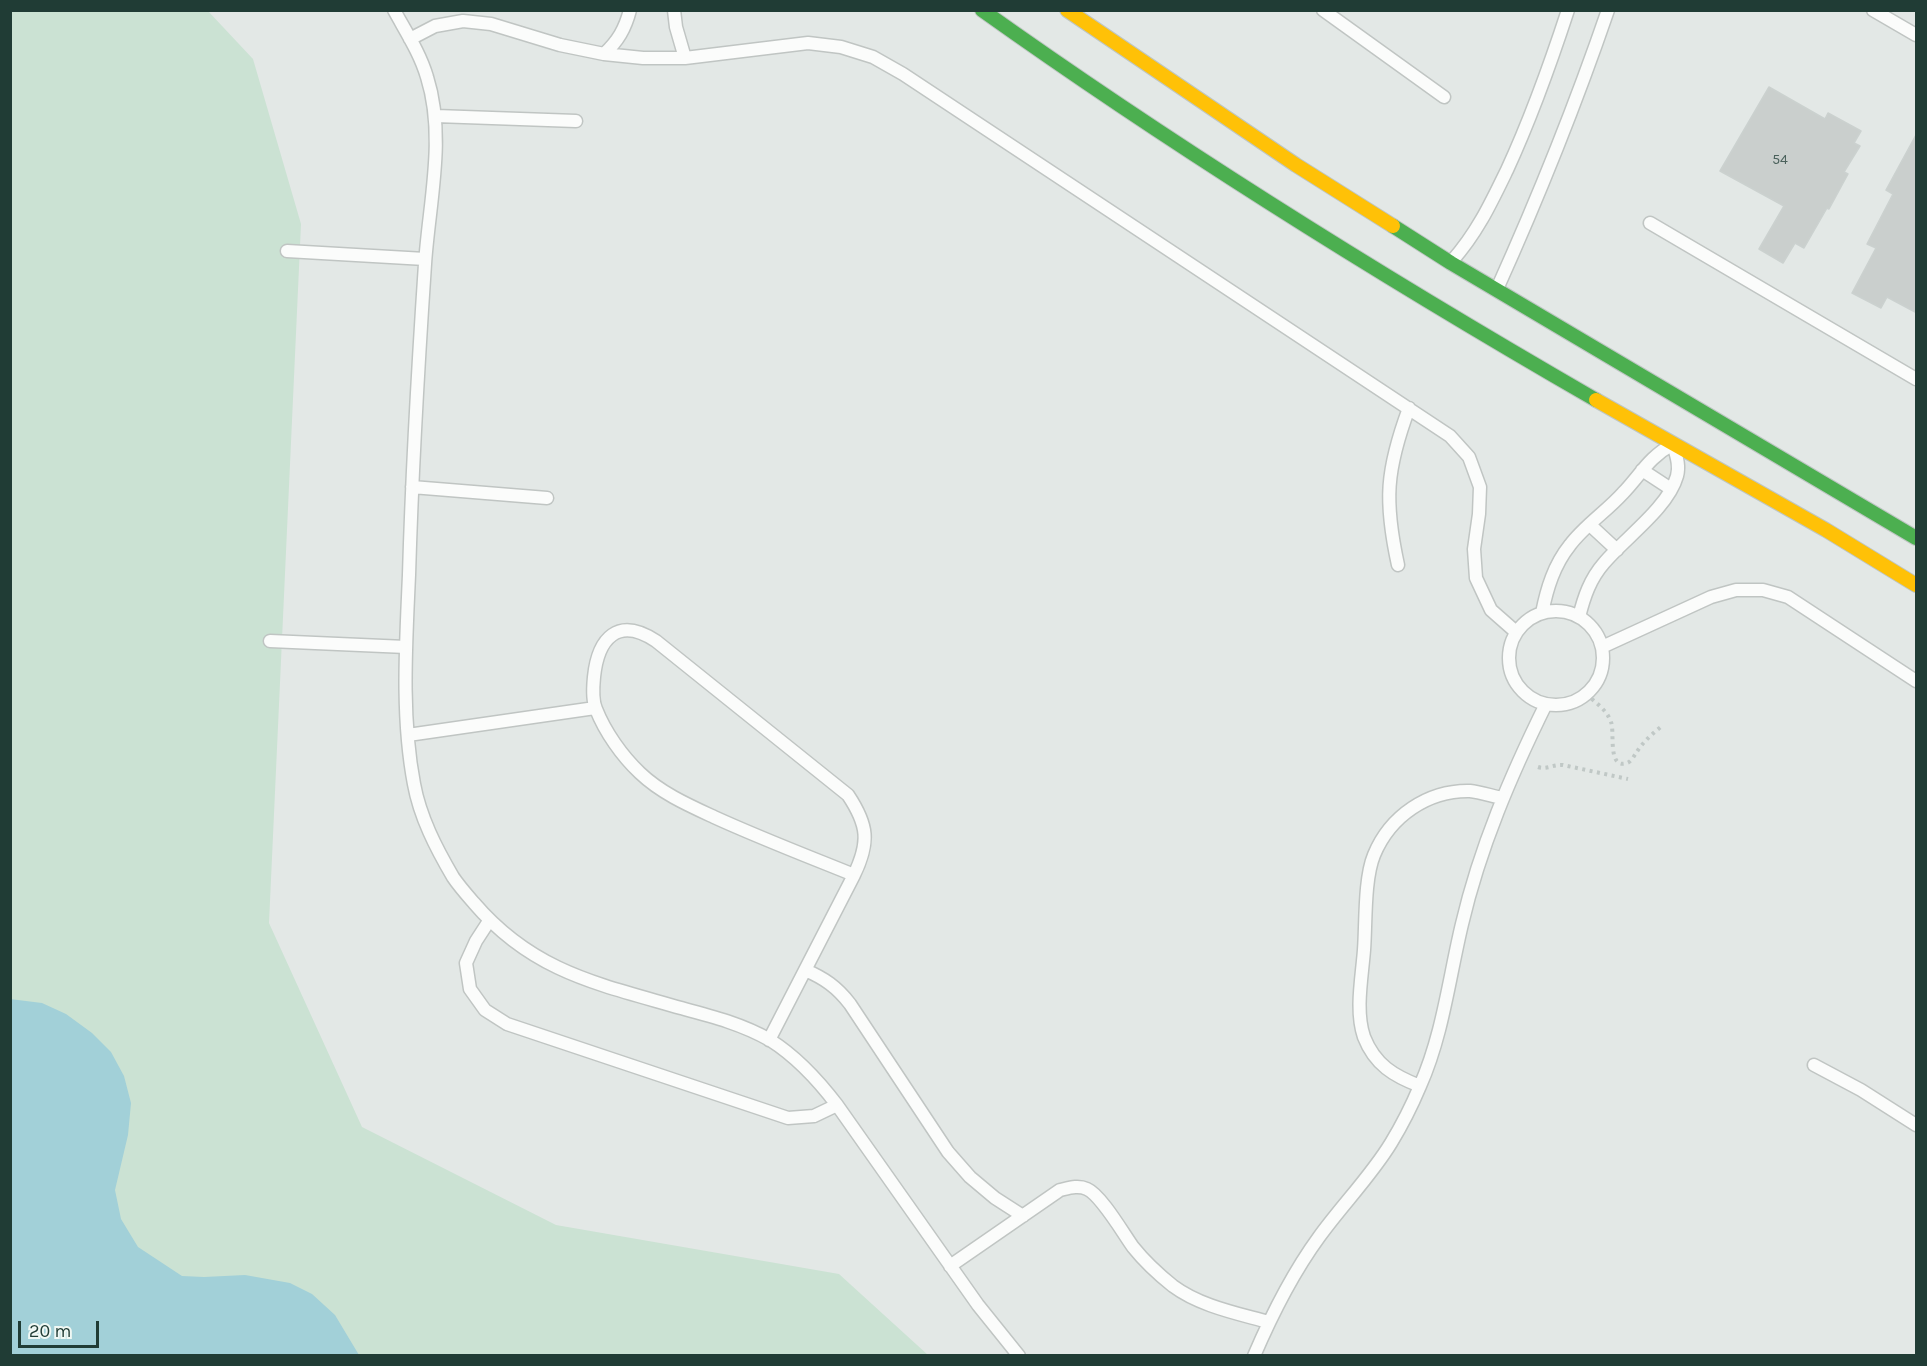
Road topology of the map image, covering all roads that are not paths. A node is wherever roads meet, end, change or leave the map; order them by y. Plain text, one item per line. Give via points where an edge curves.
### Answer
1 (394, 10) edge
2 (630, 10) edge
3 (674, 10) edge
4 (982, 10) edge
5 (1067, 10) edge
6 (1323, 10) edge
7 (1568, 10) edge
8 (1608, 10) edge
9 (1874, 10) edge
10 (1917, 34) edge
11 (410, 39) junction
12 (604, 54) junction
13 (686, 58) junction
14 (1444, 97) dead end
15 (436, 116) junction
16 (576, 121) dead end
17 (1650, 223) dead end
18 (286, 251) dead end
19 (425, 259) junction
20 (1451, 263) junction
21 (1496, 291) junction
22 (1917, 379) edge
23 (1409, 408) junction
24 (1675, 440) junction
25 (1642, 470) junction
26 (412, 487) junction
27 (1671, 489) junction
28 (547, 498) dead end
29 (1590, 525) junction
30 (1917, 538) edge
31 (1617, 550) junction
32 (1398, 565) dead end
33 (1917, 585) edge
34 (1542, 613) junction
35 (1579, 617) junction
36 (1516, 632) junction
37 (270, 641) dead end
38 (406, 647) junction
39 (1602, 647) junction
40 (1917, 681) edge
41 (1546, 704) junction
42 (595, 708) junction
43 (408, 735) junction
44 (1502, 798) junction
45 (854, 875) junction
46 (489, 921) junction
47 (805, 970) junction
48 (769, 1040) junction
49 (1814, 1065) dead end
50 (1420, 1086) junction
51 (837, 1105) junction
52 (1917, 1125) edge
53 (1023, 1216) junction
54 (950, 1266) junction
55 (1268, 1322) junction
56 (1019, 1356) edge
57 (1254, 1356) edge

1 - 11 lane
2 - 12 lane via 625,27
3 - 13 lane
4 - 24 street via 1131,114 1269,203 1426,299
5 - 20 street via 1296,165
6 - 14 lane
7 - 20 lane via 1541,89 1496,194 1484,219
8 - 21 lane via 1559,146
9 - 10 lane
11 - 12 lane via 435,26 463,21 491,24
11 - 15 lane via 427,76
12 - 13 lane
13 - 23 lane via 808,43 841,47 873,57
15 - 16 lane
15 - 19 lane
17 - 22 lane
18 - 19 lane
19 - 26 lane
20 - 21 street
21 - 30 street via 1692,412
23 - 32 lane via 1395,446 1388,486 1389,526
23 - 36 lane via 1450,436 1469,457 1480,487 1474,549 1476,578 1491,610
24 - 25 lane
24 - 27 lane via 1677,475
24 - 33 street
25 - 27 lane
25 - 29 lane
26 - 28 lane
26 - 38 lane
27 - 31 lane
29 - 31 lane
29 - 34 lane via 1571,543 1557,565
31 - 35 lane via 1592,580
34 - 35 lane via 1555,611
34 - 36 lane via 1527,620
35 - 39 lane via 1597,635
36 - 41 lane via 1509,649 1509,667 1516,684 1529,697
37 - 38 lane
38 - 43 lane
39 - 40 lane via 1711,597 1736,590 1763,590 1788,597
39 - 41 lane via 1597,681 1586,694 1574,702
41 - 44 lane
42 - 43 lane
42 - 45 lane via 614,742 640,774 677,800
42 - 45 lane via 593,686 599,649 610,636 625,630 642,632 848,795 860,813 866,833 863,855
43 - 46 lane via 414,786 430,836 455,881
44 - 50 lane via 1479,860 1437,1039
44 - 50 lane via 1471,791 1450,793 1411,807 1388,828 1373,856 1360,1011 1364,1036 1376,1059 1395,1077
45 - 47 lane
46 - 48 lane via 522,948 559,970 735,1024
46 - 51 lane via 466,963 467,972 470,989 485,1010 507,1024 788,1118 814,1116
47 - 48 lane
47 - 53 lane via 838,989 850,1004 948,1152 970,1177
48 - 51 lane via 795,1058
49 - 52 lane
50 - 55 lane via 1390,1143 1290,1280
51 - 54 lane
53 - 54 lane
53 - 55 lane via 1060,1190 1074,1186 1088,1189 1152,1269 1175,1287 1200,1301
54 - 56 lane
55 - 57 lane

